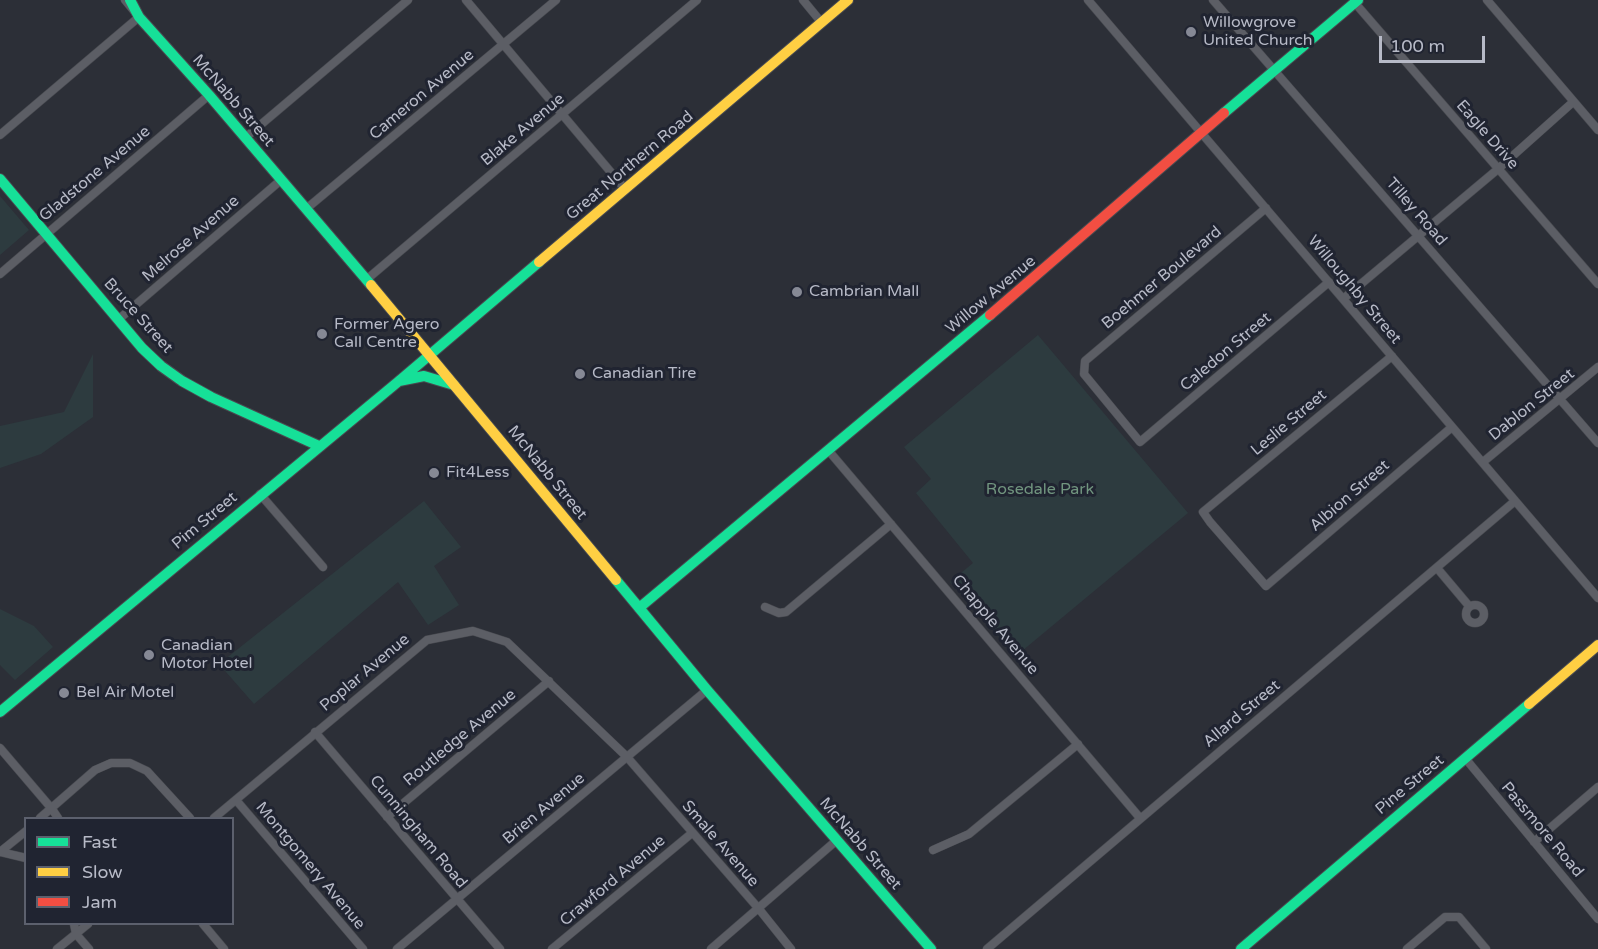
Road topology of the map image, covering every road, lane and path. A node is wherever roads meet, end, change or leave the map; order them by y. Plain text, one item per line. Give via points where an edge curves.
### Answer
1 (125, 0) edge
2 (130, 0) edge
3 (408, 0) edge
4 (466, 0) edge
5 (556, 0) edge
6 (697, 0) edge
7 (803, 0) edge
8 (848, 0) edge
9 (1088, 0) edge
10 (1214, 0) edge
11 (1487, 0) edge
12 (1357, 1) edge
13 (139, 17) junction
14 (822, 22) junction
15 (504, 45) junction
16 (1274, 70) junction
17 (209, 95) junction
18 (1573, 102) junction
19 (563, 115) junction
20 (1598, 130) edge
21 (1202, 134) junction
22 (0, 135) edge
23 (245, 138) junction
24 (1498, 169) junction
25 (0, 179) edge
26 (281, 180) junction
27 (625, 189) junction
28 (1266, 208) junction
29 (306, 209) junction
30 (46, 234) junction
31 (1419, 236) junction
32 (0, 274) edge
33 (366, 280) junction
34 (1329, 282) junction
35 (1598, 284) edge
36 (1343, 299) junction
37 (119, 319) junction
38 (429, 353) junction
39 (1392, 356) junction
40 (1598, 367) edge
41 (399, 381) junction
42 (456, 386) junction
43 (1560, 399) junction
44 (1452, 427) junction
45 (1140, 442) joint
46 (1598, 443) edge
47 (320, 446) junction
48 (828, 450) junction
49 (1483, 462) junction
50 (260, 495) junction
51 (1515, 501) junction
52 (891, 524) junction
53 (323, 567) dead end
54 (1437, 568) junction
55 (1266, 586) joint
56 (1598, 598) edge
57 (1469, 606) dead end
58 (765, 607) dead end
59 (639, 608) junction
60 (1598, 645) edge
61 (549, 681) junction
62 (707, 690) junction
63 (0, 712) edge
64 (315, 732) junction
65 (1078, 744) junction
66 (0, 748) edge
67 (627, 757) junction
68 (1465, 758) junction
69 (1598, 787) edge
70 (236, 800) junction
71 (52, 808) junction
72 (42, 817) edge
73 (57, 817) edge
74 (188, 817) edge
75 (216, 817) edge
76 (387, 817) junction
77 (1140, 818) junction
78 (24, 833) edge
79 (692, 833) junction
80 (837, 840) junction
81 (1534, 842) junction
82 (933, 850) dead end
83 (0, 852) edge
84 (24, 858) edge
85 (457, 900) junction
86 (759, 909) junction
87 (1598, 919) edge
88 (74, 925) edge
89 (87, 925) edge
90 (204, 925) edge
91 (76, 934) junction
92 (57, 949) edge
93 (89, 949) edge
94 (224, 949) edge
95 (363, 949) edge
96 (397, 949) edge
97 (500, 949) edge
98 (552, 949) edge
99 (711, 949) edge
100 (791, 949) edge
101 (931, 949) edge
102 (987, 949) edge
103 (1241, 949) edge
104 (1407, 949) edge
105 (1486, 949) edge

1 - 13 street, McNabb Street
2 - 13 main road, McNabb Street
3 - 23 street
4 - 15 street
5 - 15 street, Cameron Avenue
6 - 19 street, Blake Avenue
7 - 14 street
8 - 14 main road, Great Northern Road
9 - 21 street, Willoughby Street
10 - 16 street, Tilley Road
11 - 18 street
12 - 16 main road, Willow Avenue
12 - 24 street, Eagle Drive
13 - 17 main road, McNabb Street
13 - 22 street
14 - 27 main road, Great Northern Road
15 - 19 street
15 - 29 street, Cameron Avenue
16 - 21 main road, Willow Avenue
16 - 31 street, Tilley Road
17 - 23 main road, McNabb Street
17 - 30 street, Gladstone Avenue
18 - 20 street
18 - 24 street
19 - 27 street
19 - 33 street, Blake Avenue
21 - 28 street, Willoughby Street
21 - 48 main road, Willow Avenue
23 - 26 main road, McNabb Street
24 - 31 street
24 - 35 street, Eagle Drive
25 - 30 main road, Bruce Street
26 - 29 main road, McNabb Street
26 - 37 street, Melrose Avenue
27 - 38 main road, Great Northern Road
28 - 34 street, Willoughby Street
28 - 45 street, Boehmer Boulevard via 1085,361 1084,374
29 - 33 main road, McNabb Street
30 - 32 street, Gladstone Avenue
30 - 37 main road, Bruce Street
31 - 36 street
31 - 43 street, Tilley Road
33 - 38 main road, McNabb Street
34 - 36 street, Willoughby Street
34 - 45 street, Caledon Street
36 - 39 street, Willoughby Street
37 - 47 main road, Bruce Street via 142,348 182,381
38 - 41 main road, Pim Street
38 - 42 main road, McNabb Street
39 - 44 street, Willoughby Street
39 - 55 street, Leslie Street via 1203,512
40 - 43 street, Dablon Street
41 - 42 main road via 424,376
41 - 47 main road, Pim Street
42 - 59 main road, McNabb Street
43 - 46 street, Tilley Road
43 - 49 street, Dablon Street
44 - 49 street, Willoughby Street
44 - 55 street, Albion Street
47 - 50 main road, Pim Street
48 - 52 street, Chapple Avenue
48 - 59 main road, Willow Avenue
49 - 51 street, Willoughby Street
50 - 53 street
50 - 63 main road, Pim Street
51 - 54 street, Allard Street
51 - 56 street, Willoughby Street
52 - 58 street via 786,612
52 - 65 street, Chapple Avenue
54 - 57 street
54 - 77 street, Allard Street
59 - 62 main road, McNabb Street
60 - 68 main road, Pine Street
61 - 64 street, Poplar Avenue via 507,642 473,631 427,640
61 - 67 street, Poplar Avenue
61 - 76 street, Routledge Avenue
62 - 67 street, Brien Avenue
62 - 80 main road, McNabb Street
64 - 70 street, Poplar Avenue
64 - 76 street, Cunningham Road
65 - 77 street, Chapple Avenue
65 - 82 street via 969,834
66 - 71 street
67 - 79 street, Smale Avenue
67 - 85 street, Brien Avenue
68 - 81 street, Passmore Road
68 - 103 main road, Pine Street
69 - 81 street
70 - 75 street, Poplar Avenue
70 - 95 street, Montgomery Avenue
71 - 72 street
71 - 73 street
71 - 74 street via 95,770 111,763 130,763 147,771
76 - 85 street, Cunningham Road
77 - 102 street, Allard Street
78 - 83 street
79 - 86 street, Smale Avenue
79 - 98 street, Crawford Avenue
80 - 86 street
80 - 101 main road, McNabb Street
81 - 87 street, Passmore Road
83 - 84 street
85 - 96 street, Brien Avenue
85 - 97 street, Cunningham Road
86 - 99 street
86 - 100 street, Smale Avenue
88 - 91 street
89 - 91 street
90 - 94 street
91 - 92 street
91 - 93 street
104 - 105 street via 1445,917 1459,918

